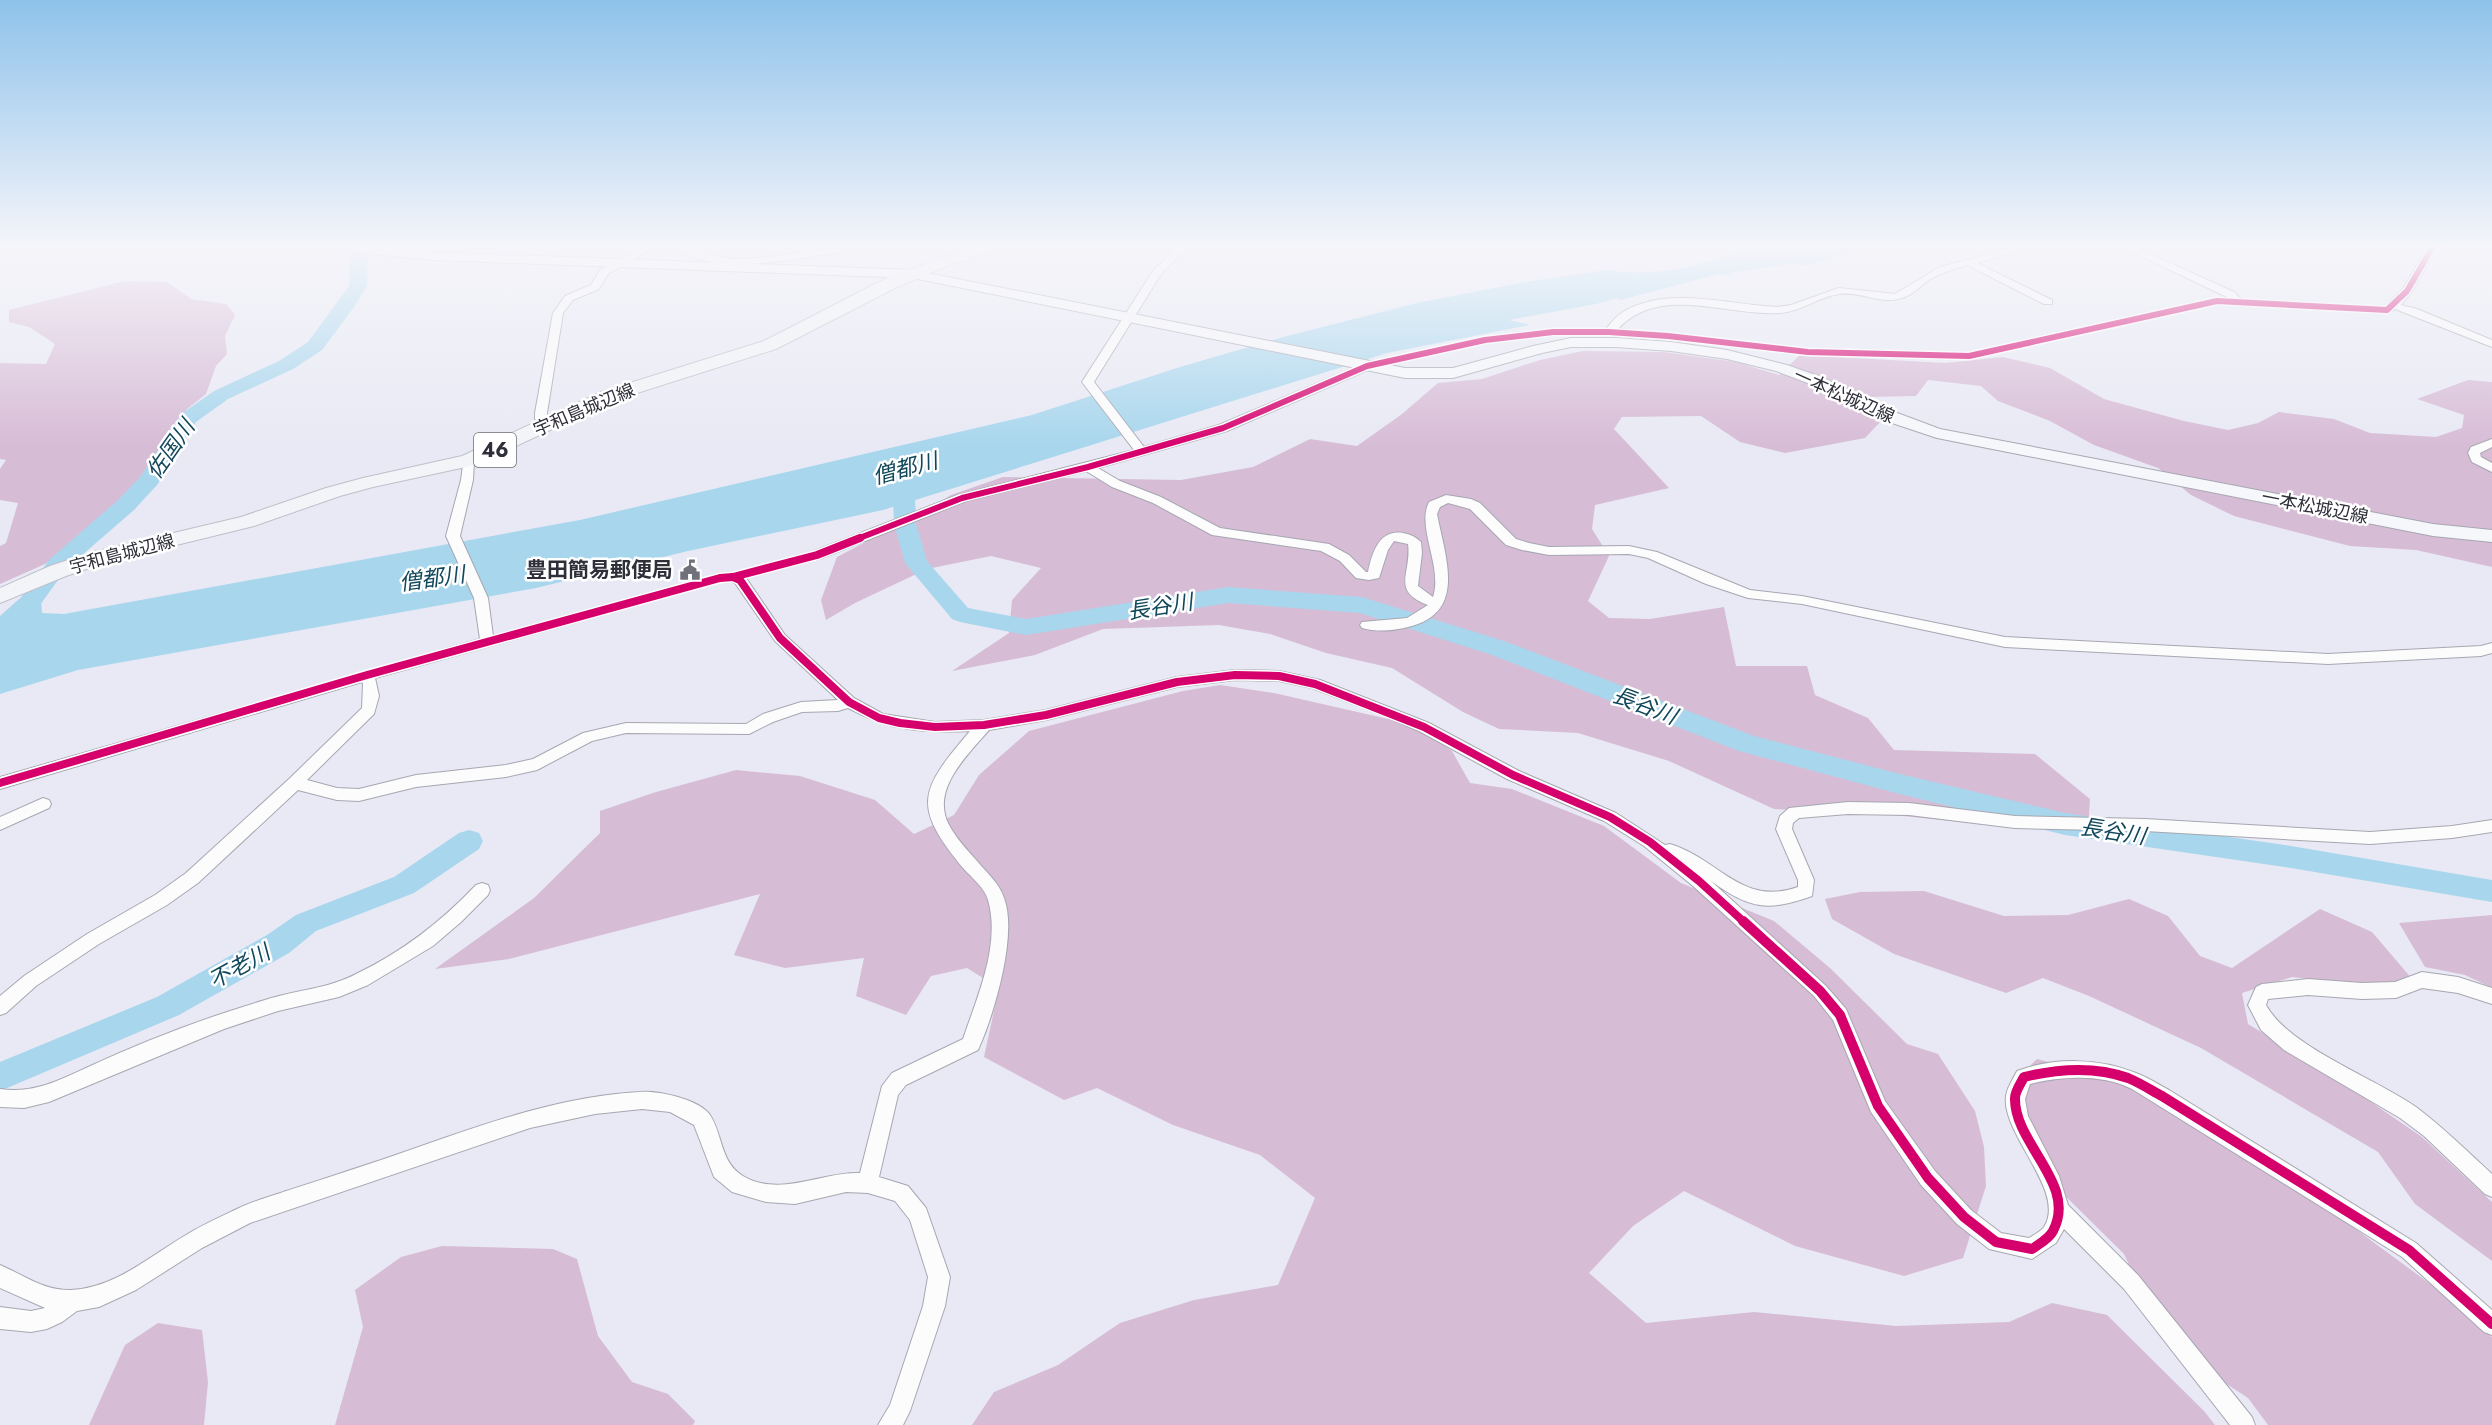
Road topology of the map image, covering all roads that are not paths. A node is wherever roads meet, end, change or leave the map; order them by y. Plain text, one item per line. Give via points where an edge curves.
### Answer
1 (558, 314) edge
2 (830, 314) edge
3 (1113, 314) edge
4 (1132, 314) edge
5 (1627, 314) edge
6 (2155, 314) edge
7 (2416, 314) edge
8 (1130, 318) junction
9 (1610, 332) junction
10 (2492, 344) edge
11 (1367, 366) junction
12 (547, 424) junction
13 (2492, 443) edge
14 (1140, 450) junction
15 (468, 461) junction
16 (1088, 467) junction
17 (2492, 468) edge
18 (2492, 536) edge
19 (733, 577) junction
20 (0, 596) edge
21 (1437, 603) junction
22 (1367, 625) dead end
23 (487, 642) junction
24 (2492, 648) edge
25 (367, 675) junction
26 (849, 702) junction
27 (984, 725) junction
28 (0, 783) edge
29 (295, 783) junction
30 (43, 804) dead end
31 (0, 824) edge
32 (2492, 826) edge
33 (1650, 842) junction
34 (482, 890) dead end
35 (2492, 996) edge
36 (0, 1007) edge
37 (0, 1098) edge
38 (868, 1183) junction
39 (2492, 1187) edge
40 (2061, 1212) junction
41 (0, 1276) edge
42 (72, 1301) junction
43 (0, 1318) edge
44 (2492, 1324) edge
45 (889, 1425) edge
46 (2244, 1425) edge

1 - 12 street via 541,413
2 - 12 main road, 宇和島城辺線 / 46 via 770,345 626,389
3 - 8 main road, 一本松城辺線
4 - 8 street
5 - 9 street
6 - 9 street via 1969,356 1808,352
7 - 10 street
8 - 11 main road, 一本松城辺線
8 - 14 street via 1088,382
9 - 11 street via 1553,332 1485,340
11 - 14 street via 1223,428
11 - 18 main road, 一本松城辺線 via 1405,373 1459,372 1531,349 1586,342 1695,350 1783,369 1905,423 1937,433 2421,528
12 - 15 main road, 宇和島城辺線 / 46
13 - 17 street via 2474,453 2476,459
14 - 16 street
15 - 20 main road, 宇和島城辺線 / 46 via 360,484 247,522 101,557
15 - 23 street via 453,536 481,598
16 - 19 street via 962,498 818,555
16 - 21 street via 1217,532 1324,548 1346,559 1359,575 1367,578 1374,575 1385,541 1407,538 1417,550 1411,579 1413,592 1420,599
19 - 23 street
19 - 26 street via 740,580 780,638
21 - 22 street via 1426,614 1403,625
21 - 24 street via 1442,592 1441,573 1431,514 1434,505 1446,499 1475,506 1511,542 1527,547 1549,551 1629,550 1652,555 1748,594 1802,600 2005,642 2328,658 2399,657
23 - 25 street
25 - 28 street
25 - 29 street via 372,688 369,710
26 - 27 street via 879,718 900,723
26 - 29 street via 801,707 749,729 626,728 588,737 537,764 416,781 359,795 337,794
27 - 33 street via 1056,713 1188,681 1257,674 1295,678 1424,727 1513,775 1610,817
27 - 38 street via 947,773 934,798 935,811 946,833 997,898 1000,932 991,983 970,1044 899,1079 889,1092
29 - 36 street via 192,878 30,981
30 - 31 street
32 - 33 street via 2370,838 2259,830 2014,822 1941,812 1848,808 1795,812 1786,820 1784,829 1806,885 1784,899 1766,900 1741,894 1693,860
33 - 40 street via 1699,881 1820,991 1840,1014 1878,1106 1928,1178 1964,1216 1996,1242 2032,1249 2052,1234
34 - 37 street via 443,930 360,982 217,1023 57,1091 29,1099
35 - 39 street via 2458,985 2422,980 2396,990 2284,988 2262,992 2257,1005 2267,1024 2291,1044 2407,1112
38 - 42 street via 846,1182 795,1194 739,1185 721,1170 702,1119 688,1110 670,1103 642,1100 595,1105 530,1119 245,1215 195,1240 129,1284
38 - 45 street via 901,1193 919,1215 939,1277 934,1306 899,1411
40 - 44 street via 2055,1191 2021,1124 2015,1096 2024,1077 2046,1071 2097,1071 2126,1077 2409,1250
40 - 46 street via 2131,1282
41 - 42 street via 53,1300
42 - 43 street via 55,1317 24,1323

